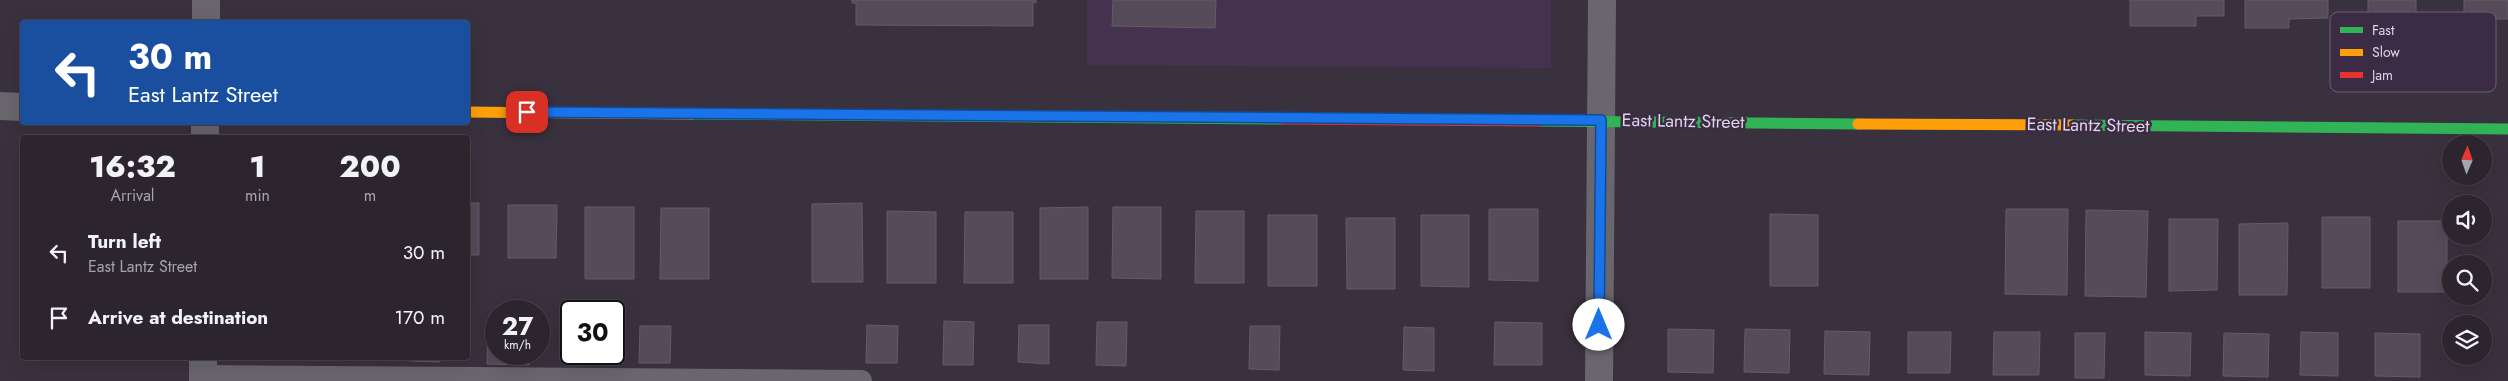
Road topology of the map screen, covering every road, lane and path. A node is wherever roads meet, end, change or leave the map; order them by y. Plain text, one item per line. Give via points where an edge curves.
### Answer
1 (206, 0) edge
2 (1602, 0) edge
3 (206, 20) edge
4 (0, 106) edge
5 (20, 107) edge
6 (470, 112) edge
7 (1601, 120) junction
8 (2508, 129) edge
9 (203, 372) edge
10 (861, 381) edge
11 (1599, 381) edge

1 - 3 street
2 - 7 street
4 - 5 street
6 - 7 street, East Lantz Street
7 - 8 street, East Lantz Street
7 - 11 street
9 - 10 lane

